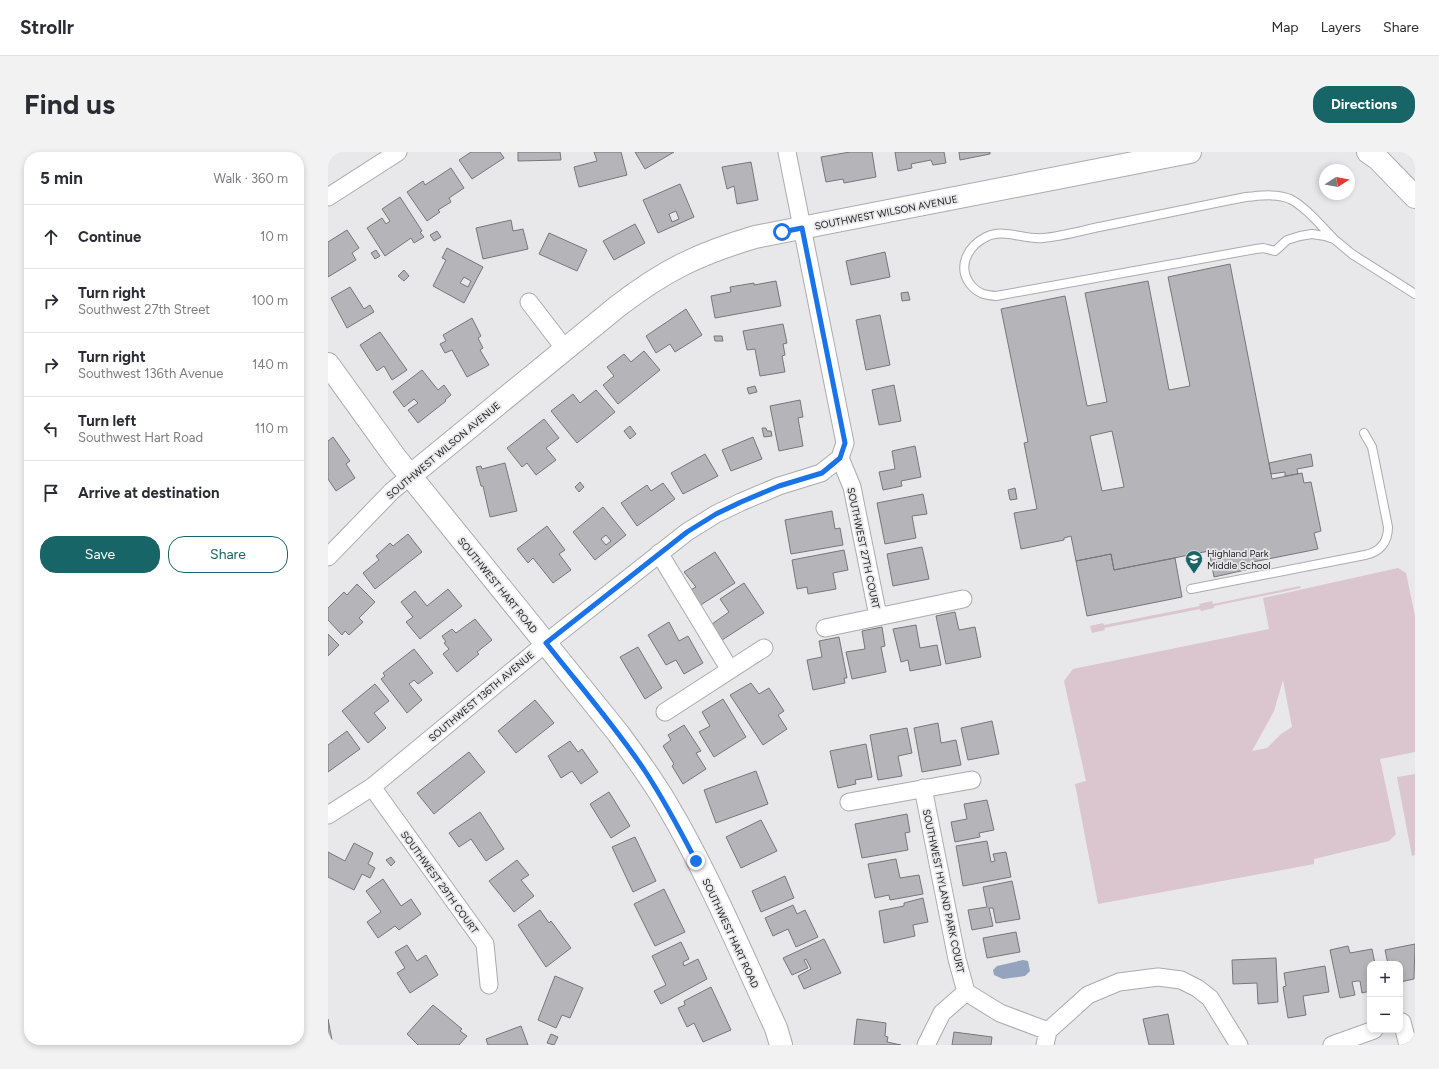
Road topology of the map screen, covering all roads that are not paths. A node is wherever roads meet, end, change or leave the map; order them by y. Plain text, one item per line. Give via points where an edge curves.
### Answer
1 (398, 152) edge
2 (786, 152) edge
3 (1190, 152) edge
4 (1368, 152) edge
5 (328, 197) edge
6 (1415, 197) edge
7 (802, 228) junction
8 (1334, 239) junction
9 (1415, 294) edge
10 (529, 302) dead end
11 (564, 349) junction
12 (328, 364) edge
13 (1364, 432) dead end
14 (840, 458) junction
15 (410, 476) junction
16 (659, 553) junction
17 (328, 557) edge
18 (1191, 589) dead end
19 (963, 599) dead end
20 (878, 616) junction
21 (825, 628) dead end
22 (546, 643) junction
23 (764, 648) dead end
24 (730, 670) junction
25 (665, 712) dead end
26 (972, 780) dead end
27 (372, 787) junction
28 (923, 788) junction
29 (848, 802) dead end
30 (328, 815) edge
31 (489, 985) dead end
32 (966, 992) junction
33 (1406, 1021) edge
34 (1367, 1032) edge
35 (1047, 1038) edge
36 (781, 1045) edge
37 (926, 1045) edge
38 (1239, 1045) edge
39 (1332, 1045) edge
40 (1408, 1045) edge

1 - 5 street
2 - 7 street
3 - 7 street, SOUTHWEST WILSON AVENUE
4 - 6 street
7 - 11 street, SOUTHWEST WILSON AVENUE via 755,237 702,254 675,267 641,289
7 - 14 street via 845,443
8 - 8 lane via 1289,198 1269,195 1246,197 1042,238 991,235 976,243 967,254 964,265 969,282 975,291 996,296 1256,249 1274,251 1287,240 1300,236 1312,234
8 - 9 lane via 1352,254
10 - 11 street
11 - 15 street, SOUTHWEST WILSON AVENUE
12 - 15 street, SOUTHWEST HART ROAD via 357,407
13 - 18 lane via 1372,447 1388,527 1386,538 1379,550 1365,555
14 - 16 street, SOUTHWEST 136TH AVENUE via 822,473 779,486 716,514
14 - 20 street, SOUTHWEST 27TH COURT via 852,487
15 - 17 street, SOUTHWEST WILSON AVENUE
15 - 22 street, SOUTHWEST HART ROAD
16 - 22 street, SOUTHWEST 136TH AVENUE
16 - 24 street
19 - 20 street, SOUTHWEST 27TH COURT
20 - 21 street, SOUTHWEST 27TH COURT
22 - 27 street, SOUTHWEST 136TH AVENUE
22 - 36 street, SOUTHWEST HART ROAD via 618,733 666,804 718,903 776,1028
23 - 24 street
24 - 25 street
26 - 28 street
27 - 30 street, SOUTHWEST 136TH AVENUE
27 - 31 street, SOUTHWEST 29TH COURT via 485,944
28 - 29 street
28 - 32 street, SOUTHWEST HYLAND PARK COURT via 957,959
32 - 35 street
32 - 37 street via 942,1013
33 - 40 street
34 - 39 street
35 - 38 street via 1088,995 1119,982 1170,977 1197,988 1210,998

